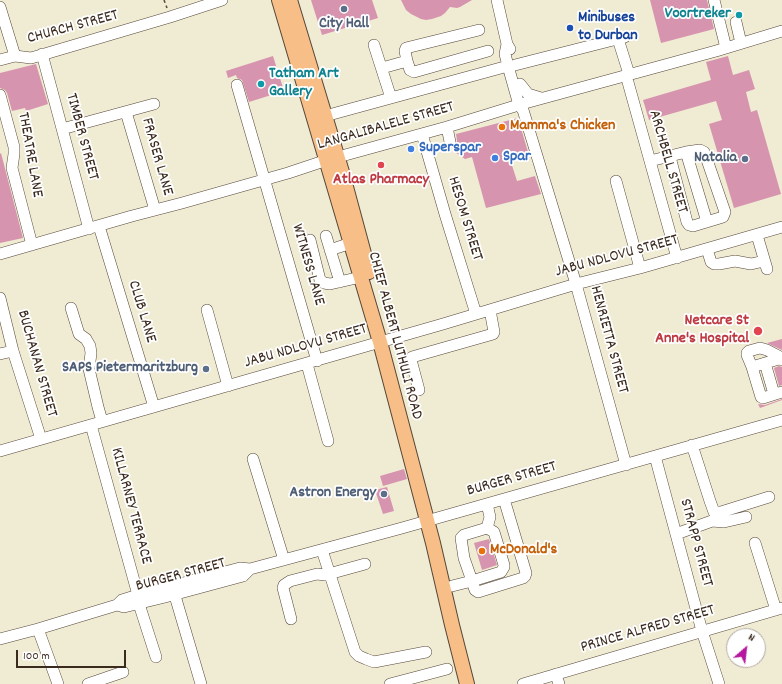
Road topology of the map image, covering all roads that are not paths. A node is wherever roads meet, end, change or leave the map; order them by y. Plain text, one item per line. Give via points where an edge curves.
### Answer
1 (222, 0) edge
2 (279, 0) edge
3 (290, 0) edge
4 (497, 0) edge
5 (714, 0) edge
6 (0, 7) edge
7 (736, 22) dead end
8 (479, 30) dead end
9 (782, 31) edge
10 (741, 44) junction
11 (374, 45) dead end
12 (726, 48) junction
13 (488, 51) dead end
14 (42, 54) junction
15 (14, 56) junction
16 (0, 60) edge
17 (407, 61) junction
18 (511, 66) junction
19 (382, 68) junction
20 (627, 75) junction
21 (520, 84) junction
22 (238, 85) dead end
23 (0, 95) edge
24 (391, 98) junction
25 (542, 98) junction
26 (154, 104) dead end
27 (523, 106) junction
28 (126, 112) junction
29 (325, 116) junction
30 (447, 127) junction
31 (62, 129) junction
32 (422, 134) junction
33 (450, 142) dead end
34 (686, 152) junction
35 (670, 156) junction
36 (332, 158) junction
37 (650, 161) junction
38 (265, 179) junction
39 (616, 181) dead end
40 (155, 210) junction
41 (707, 222) junction
42 (94, 228) junction
43 (782, 228) edge
44 (756, 235) junction
45 (326, 236) dead end
46 (310, 240) dead end
47 (351, 243) junction
48 (32, 245) junction
49 (707, 249) junction
50 (330, 250) junction
51 (0, 254) edge
52 (677, 258) junction
53 (640, 268) junction
54 (361, 277) junction
55 (340, 282) junction
56 (576, 284) junction
57 (0, 298) edge
58 (71, 308) dead end
59 (207, 310) dead end
60 (490, 310) junction
61 (476, 314) junction
62 (384, 341) junction
63 (13, 351) junction
64 (0, 354) edge
65 (782, 359) edge
66 (312, 362) junction
67 (765, 363) junction
68 (752, 366) junction
69 (228, 386) junction
70 (419, 390) dead end
71 (778, 393) edge
72 (154, 407) junction
73 (782, 420) edge
74 (102, 421) junction
75 (91, 425) junction
76 (41, 439) junction
77 (328, 441) dead end
78 (692, 445) junction
79 (0, 451) edge
80 (655, 456) junction
81 (253, 459) dead end
82 (626, 465) junction
83 (769, 497) dead end
84 (504, 499) junction
85 (487, 504) junction
86 (716, 517) junction
87 (746, 517) dead end
88 (431, 520) junction
89 (487, 528) junction
90 (676, 534) junction
91 (755, 543) dead end
92 (322, 550) junction
93 (284, 560) junction
94 (365, 564) dead end
95 (330, 574) junction
96 (472, 581) junction
97 (452, 586) junction
98 (174, 590) junction
99 (139, 599) junction
100 (779, 609) edge
101 (291, 619) dead end
102 (38, 629) junction
103 (702, 631) junction
104 (0, 639) edge
105 (426, 652) dead end
106 (156, 657) dead end
107 (447, 669) dead end
108 (123, 672) dead end
109 (557, 679) edge
110 (58, 684) edge
111 (88, 684) edge
112 (201, 684) edge
113 (390, 684) edge
114 (467, 684) edge
115 (476, 684) edge
116 (523, 684) edge
117 (719, 684) edge

1 - 14 street, CHURCH STREET
2 - 36 main road, CHIEF ALBERT LUTHULI ROAD via 322,146
3 - 29 main road, CHIEF ALBERT LUTHULI ROAD
4 - 18 street, HENRIETTA STREET via 507,44 511,50
5 - 12 street
6 - 15 street
7 - 10 street
8 - 17 street via 406,48
9 - 10 street, LANGALIBALELE STREET
10 - 12 street, LANGALIBALELE STREET
11 - 19 street
12 - 20 street, LANGALIBALELE STREET
13 - 17 street via 416,72 410,70
14 - 15 street, CHURCH STREET via 31,58
14 - 31 street, TIMBER STREET
15 - 16 street, CHURCH STREET
17 - 19 street
18 - 20 street, ARCHBELL STREET via 622,38
18 - 21 street, HENRIETTA STREET
18 - 24 street
18 - 27 street, HENRIETTA STREET
19 - 24 street
20 - 25 street, LANGALIBALELE STREET
20 - 37 street, ARCHBELL STREET
21 - 25 street via 528,94
21 - 27 street, HENRIETTA STREET
22 - 38 street, WITNESS LANE
23 - 48 street, THEATRE LANE via 14,147 12,168
24 - 29 street
25 - 27 street, LANGALIBALELE STREET
26 - 28 street
27 - 30 street, LANGALIBALELE STREET
27 - 56 street, HENRIETTA STREET
28 - 31 street
28 - 40 street, FRASER LANE
29 - 36 main road, CHIEF ALBERT LUTHULI ROAD
30 - 32 street, LANGALIBALELE STREET
30 - 33 street
31 - 42 street, TIMBER STREET
32 - 36 street, LANGALIBALELE STREET
32 - 61 street, HESOM STREET
34 - 35 street
34 - 41 street
34 - 41 street via 700,150 705,154 725,212 723,217
35 - 37 street
35 - 41 street via 688,225
36 - 38 street, LANGALIBALELE STREET
36 - 47 main road, CHIEF ALBERT LUTHULI ROAD
36 - 62 main road, CHIEF ALBERT LUTHULI ROAD
37 - 52 street, ARCHBELL STREET
38 - 40 street, LANGALIBALELE STREET
38 - 66 street, WITNESS LANE
39 - 53 street
40 - 42 street, LANGALIBALELE STREET
42 - 48 street, LANGALIBALELE STREET
42 - 72 street, CLUB LANE
43 - 44 street, JABU NDLOVU STREET
44 - 49 street, JABU NDLOVU STREET
44 - 49 street via 765,265 735,261 714,264
45 - 50 street
46 - 55 street via 320,280 330,284
47 - 50 street
47 - 54 main road, CHIEF ALBERT LUTHULI ROAD
48 - 51 street, LANGALIBALELE STREET
49 - 52 street, JABU NDLOVU STREET
50 - 55 street
52 - 53 street, JABU NDLOVU STREET
53 - 56 street, JABU NDLOVU STREET
54 - 55 street
54 - 62 main road, CHIEF ALBERT LUTHULI ROAD
56 - 60 street, JABU NDLOVU STREET
56 - 82 street, HENRIETTA STREET
57 - 63 street, BUCHANAN STREET
58 - 74 street via 79,334 90,346 89,369
59 - 69 street
60 - 61 street, JABU NDLOVU STREET
60 - 70 street via 494,332 492,334 412,357
61 - 62 street, JABU NDLOVU STREET
62 - 66 street, JABU NDLOVU STREET
62 - 88 main road, CHIEF ALBERT LUTHULI ROAD via 412,435
63 - 64 street
63 - 76 street, BUCHANAN STREET
65 - 67 street
65 - 68 street via 760,348 747,353
66 - 69 street, JABU NDLOVU STREET
66 - 77 street, WITNESS LANE
67 - 68 street
67 - 71 street
68 - 71 street via 761,397
69 - 72 street, JABU NDLOVU STREET
72 - 74 street, JABU NDLOVU STREET
73 - 78 street, BURGER STREET
74 - 75 street, JABU NDLOVU STREET
75 - 76 street, JABU NDLOVU STREET
75 - 99 street, KILLARNEY TERRACE
76 - 79 street, JABU NDLOVU STREET
78 - 80 street, BURGER STREET
78 - 86 street
80 - 82 street, BURGER STREET
80 - 90 street, STRAPP STREET
81 - 93 street
82 - 84 street, BURGER STREET
83 - 86 street via 721,512
84 - 85 street, BURGER STREET
84 - 96 street via 525,576 478,592
85 - 88 street, BURGER STREET
85 - 89 street via 490,517
86 - 87 street via 724,522
86 - 90 street via 712,521
88 - 92 street, BURGER STREET
88 - 97 main road, CHIEF ALBERT LUTHULI ROAD
88 - 114 main road, CHIEF ALBERT LUTHULI ROAD via 433,543
89 - 96 street via 461,538 464,558
89 - 96 street via 494,532 503,569 501,572
90 - 103 street, STRAPP STREET
91 - 100 street
92 - 93 street, BURGER STREET
92 - 95 street
93 - 98 street, BURGER STREET via 250,569 243,576
94 - 95 street
95 - 101 street via 317,574 284,585
95 - 105 street via 355,652 359,656 374,662
96 - 97 street
97 - 115 main road, CHIEF ALBERT LUTHULI ROAD
98 - 99 street, BURGER STREET
98 - 112 street
99 - 102 street, BURGER STREET via 120,602
99 - 106 street, KILLARNEY TERRACE
100 - 103 street, PRINCE ALFRED STREET
102 - 104 street, BURGER STREET
102 - 110 street
103 - 109 street, PRINCE ALFRED STREET
103 - 117 street, STRAPP STREET
107 - 113 street
108 - 111 street
109 - 116 street, PRINCE ALFRED STREET

